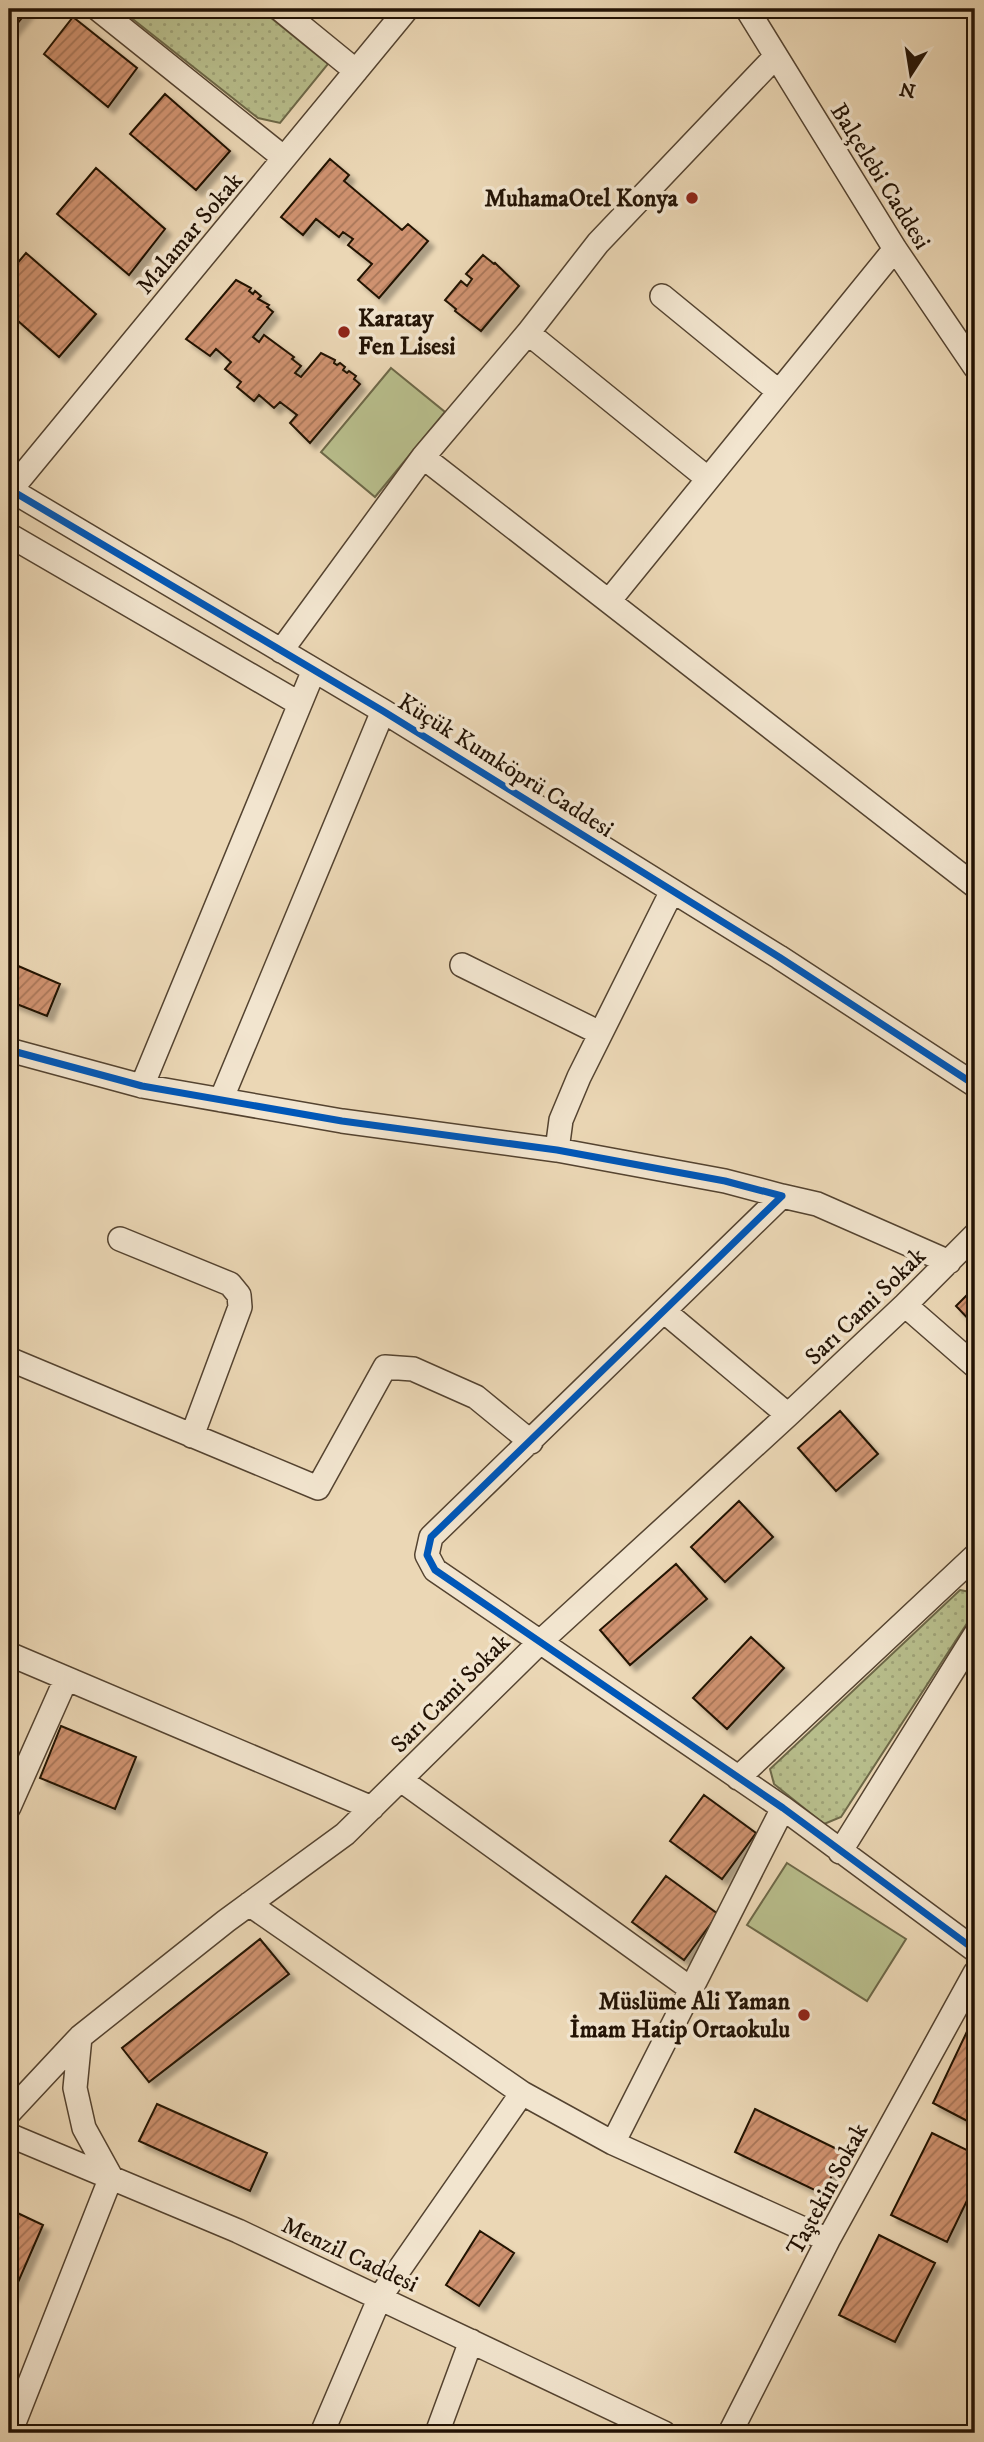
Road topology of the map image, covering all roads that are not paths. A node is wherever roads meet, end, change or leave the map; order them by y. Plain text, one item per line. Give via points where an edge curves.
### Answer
1 (98, 9) edge
2 (280, 9) edge
3 (408, 9) edge
4 (747, 9) edge
5 (776, 56) junction
6 (356, 71) junction
7 (284, 158) junction
8 (895, 249) junction
9 (662, 296) dead end
10 (528, 332) junction
11 (975, 368) edge
12 (778, 391) junction
13 (423, 457) junction
14 (707, 478) junction
15 (9, 490) edge
16 (9, 535) edge
17 (608, 601) junction
18 (281, 651) junction
19 (314, 670) junction
20 (300, 704) junction
21 (383, 711) junction
22 (975, 886) edge
23 (672, 891) junction
24 (462, 965) dead end
25 (600, 1033) junction
26 (9, 1050) edge
27 (975, 1085) edge
28 (142, 1086) junction
29 (220, 1100) junction
30 (557, 1150) junction
31 (782, 1196) junction
32 (975, 1235) edge
33 (120, 1239) dead end
34 (949, 1262) junction
35 (905, 1306) junction
36 (665, 1312) junction
37 (9, 1359) edge
38 (975, 1366) edge
39 (788, 1415) junction
40 (192, 1436) junction
41 (531, 1442) junction
42 (972, 1566) edge
43 (975, 1635) edge
44 (540, 1642) junction
45 (9, 1654) edge
46 (66, 1679) junction
47 (738, 1778) junction
48 (401, 1780) junction
49 (9, 1807) edge
50 (372, 1808) junction
51 (783, 1808) junction
52 (840, 1852) junction
53 (249, 1903) junction
54 (975, 1950) edge
55 (975, 1973) edge
56 (691, 1989) junction
57 (80, 2037) junction
58 (522, 2093) junction
59 (9, 2113) edge
60 (9, 2135) edge
61 (614, 2143) junction
62 (111, 2177) junction
63 (828, 2240) junction
64 (380, 2297) junction
65 (471, 2341) junction
66 (10, 2433) edge
67 (322, 2433) edge
68 (437, 2433) edge
69 (664, 2433) edge
70 (730, 2433) edge

1 - 7 street
2 - 6 street
3 - 6 street, Malamar Sokak
4 - 5 street, Balçelebi Caddesi
5 - 8 street, Balçelebi Caddesi
5 - 10 street via 598,243
6 - 7 street, Malamar Sokak
7 - 15 street, Malamar Sokak
8 - 11 street, Balçelebi Caddesi
8 - 12 street
9 - 12 street
10 - 13 street
10 - 14 street
12 - 14 street
13 - 17 street
13 - 18 street
14 - 17 street
15 - 18 street, Küçük Kumköprü Caddesi
16 - 20 street
17 - 22 street
18 - 19 street, Küçük Kumköprü Caddesi
19 - 20 street
19 - 21 street, Küçük Kumköprü Caddesi
20 - 28 street
21 - 23 street, Küçük Kumköprü Caddesi
21 - 29 street
23 - 25 street
23 - 27 street, Küçük Kumköprü Caddesi
24 - 25 street
25 - 30 street via 561,1120
26 - 28 street
28 - 29 street
29 - 30 street
30 - 31 street
31 - 34 street via 817,1204
31 - 36 street
32 - 34 street, Sarı Cami Sokak
33 - 40 street via 230,1284 239,1295 240,1307
34 - 35 street, Sarı Cami Sokak
35 - 38 street
35 - 39 street, Sarı Cami Sokak
36 - 39 street
36 - 41 street
37 - 40 street
39 - 44 street, Sarı Cami Sokak
40 - 41 street via 318,1489 385,1367 413,1368 476,1397
41 - 44 street via 431,1537 427,1555 435,1570
42 - 47 street
43 - 52 street
44 - 47 street
44 - 48 street, Sarı Cami Sokak
45 - 46 street
46 - 49 street
46 - 50 street
47 - 51 street
48 - 50 street, Sarı Cami Sokak
48 - 56 street
50 - 53 street, Sarı Cami Sokak via 345,1834
51 - 52 street
51 - 56 street
52 - 54 street
53 - 57 street, Sarı Cami Sokak
53 - 58 street
55 - 63 street, Taştekin Sokak
56 - 61 street
57 - 59 street, Sarı Cami Sokak
57 - 62 street via 75,2088 83,2128
58 - 61 street
58 - 64 street
60 - 62 street, Menzil Caddesi
61 - 63 street
62 - 64 street, Menzil Caddesi
62 - 66 street
63 - 70 street, Taştekin Sokak
64 - 65 street, Menzil Caddesi
64 - 67 street
65 - 68 street
65 - 69 street, Menzil Caddesi

